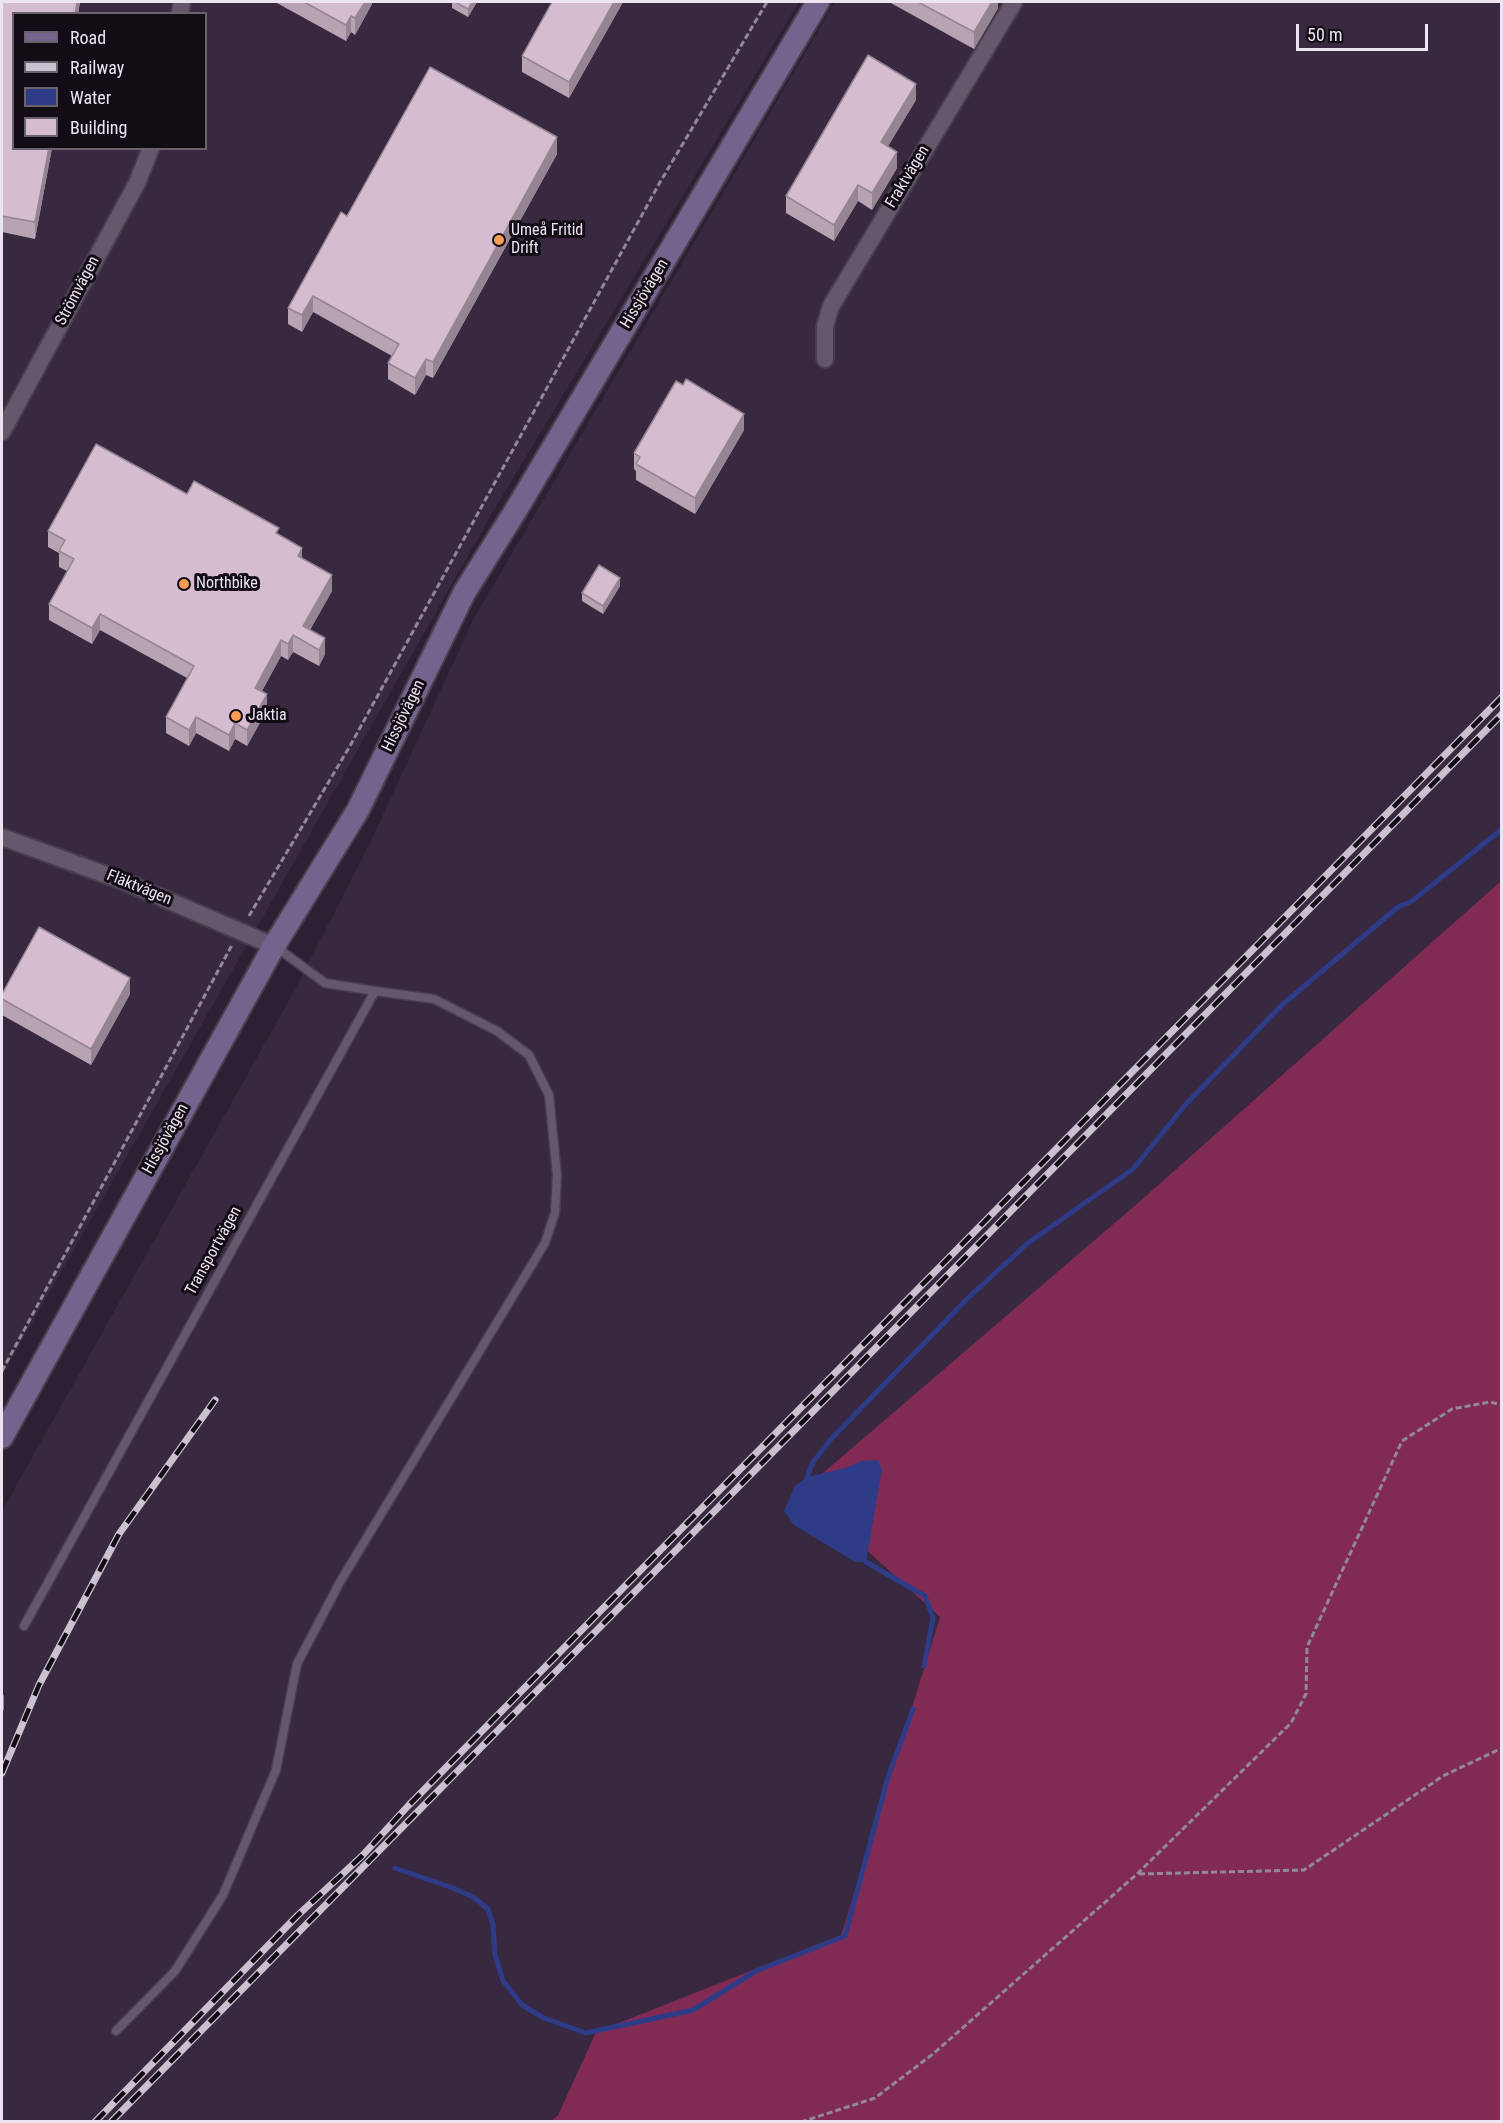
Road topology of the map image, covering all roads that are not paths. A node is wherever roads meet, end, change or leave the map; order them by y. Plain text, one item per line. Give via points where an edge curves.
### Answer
1 (818, 2) edge
2 (1014, 2) edge
3 (150, 150) edge
4 (825, 359) dead end
5 (2, 432) edge
6 (2, 837) edge
7 (274, 946) junction
8 (375, 990) junction
9 (2, 1437) edge
10 (24, 1626) dead end
11 (116, 2031) dead end

1 - 7 main road, Hissjövägen via 464,593 358,810
2 - 4 street, Fraktvägen via 834,300 825,326
3 - 5 street, Strömvägen via 137,183
6 - 7 street, Fläktvägen via 123,881
7 - 8 lane via 325,983
7 - 9 main road, Hissjövägen
8 - 10 lane, Transportvägen
8 - 11 lane via 434,999 497,1031 529,1055 549,1095 555,1138 555,1213 545,1243 340,1582 297,1664 276,1770 223,1895 175,1971

